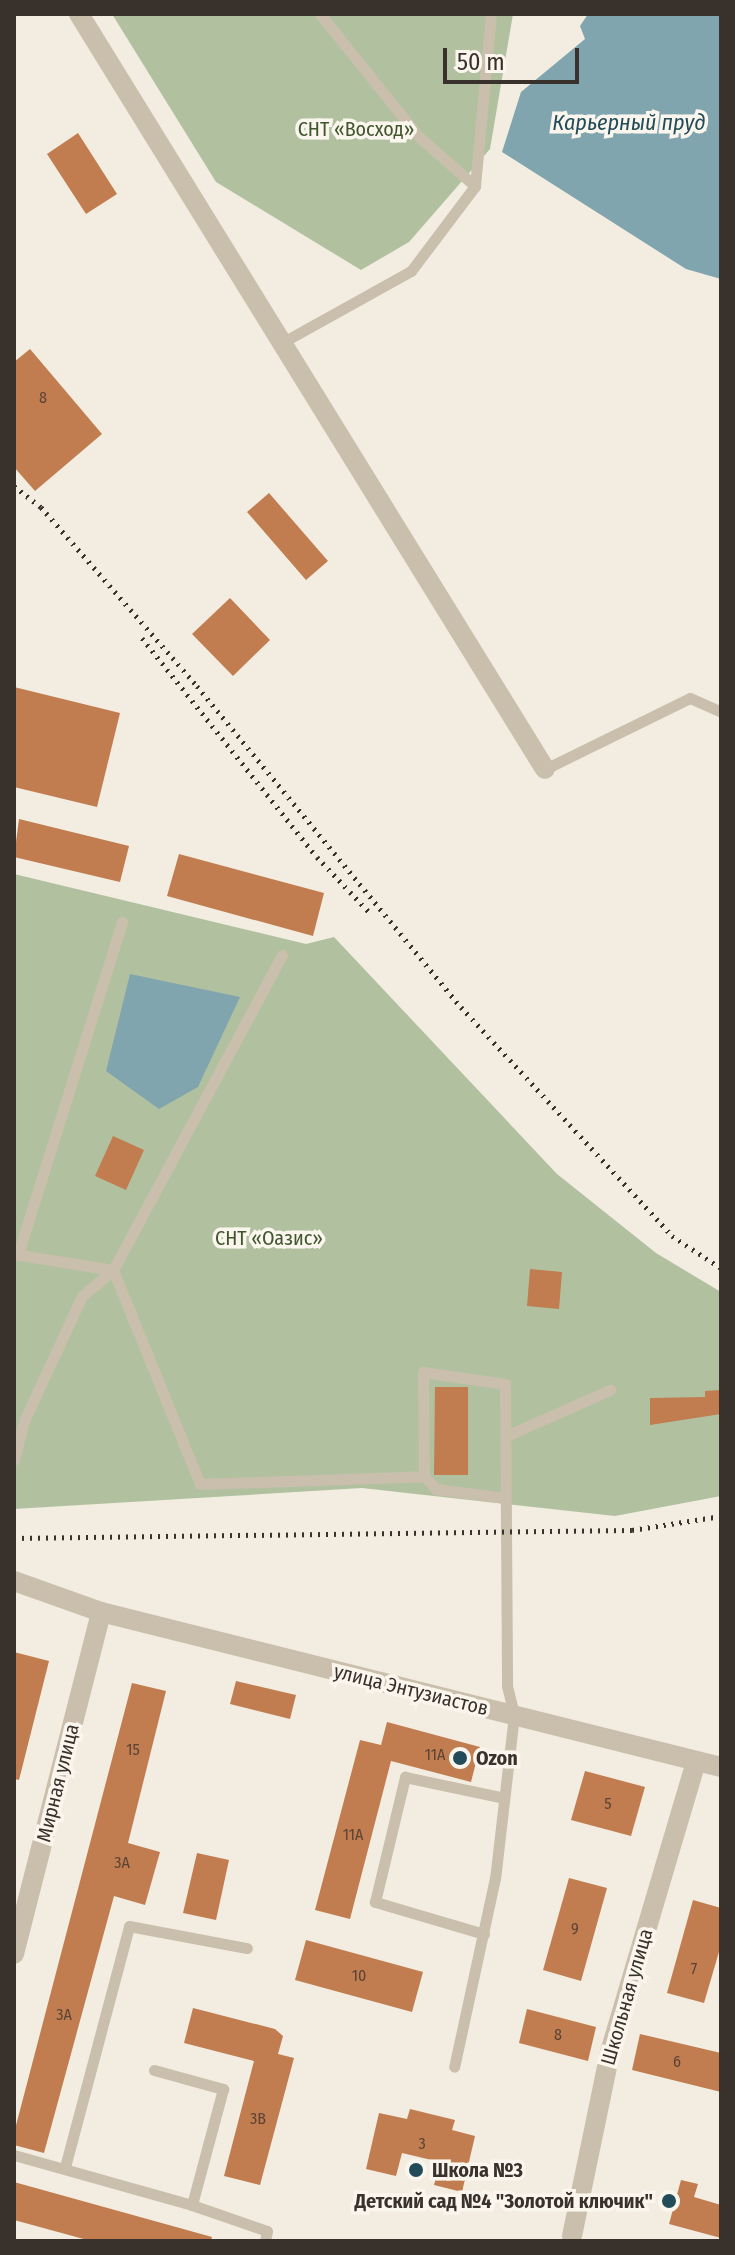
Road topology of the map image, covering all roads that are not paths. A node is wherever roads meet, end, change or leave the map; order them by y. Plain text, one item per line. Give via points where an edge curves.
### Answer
1 (79, 14) edge
2 (320, 14) edge
3 (491, 14) edge
4 (475, 186) junction
5 (285, 341) junction
6 (721, 712) edge
7 (545, 769) joint
8 (122, 922) dead end
9 (282, 955) dead end
10 (16, 1254) edge
11 (113, 1270) junction
12 (610, 1390) dead end
13 (506, 1436) junction
14 (14, 1460) edge
15 (424, 1476) junction
16 (505, 1498) junction
17 (14, 1581) edge
18 (101, 1612) junction
19 (514, 1715) junction
20 (696, 1761) junction
21 (721, 1767) edge
22 (500, 1797) junction
23 (484, 1934) junction
24 (16, 1942) edge
25 (247, 1948) dead end
26 (454, 2067) dead end
27 (154, 2070) dead end
28 (14, 2155) edge
29 (65, 2167) junction
30 (192, 2205) junction
31 (572, 2236) dead end
32 (265, 2241) edge

1 - 5 street
2 - 4 lane via 418,136
3 - 4 lane
4 - 5 lane via 411,271
5 - 7 street
6 - 7 lane via 690,698
8 - 10 lane
9 - 11 lane
10 - 11 lane
11 - 14 lane via 82,1296 24,1421
11 - 15 lane via 200,1484
12 - 13 lane
13 - 15 lane via 505,1384 423,1372
13 - 16 lane
15 - 16 lane via 436,1489
16 - 19 lane via 507,1686
17 - 18 street, улица Энтузиастов
18 - 19 street, улица Энтузиастов
18 - 24 street, Мирная улица
19 - 20 street, улица Энтузиастов
19 - 22 lane
20 - 21 street, улица Энтузиастов
20 - 31 street, Школьная улица via 610,2052
22 - 23 lane
22 - 23 lane via 405,1777 375,1902
23 - 26 lane
25 - 29 lane via 129,1926
27 - 30 lane via 223,2089
28 - 29 lane
29 - 30 lane
30 - 32 lane via 267,2231

